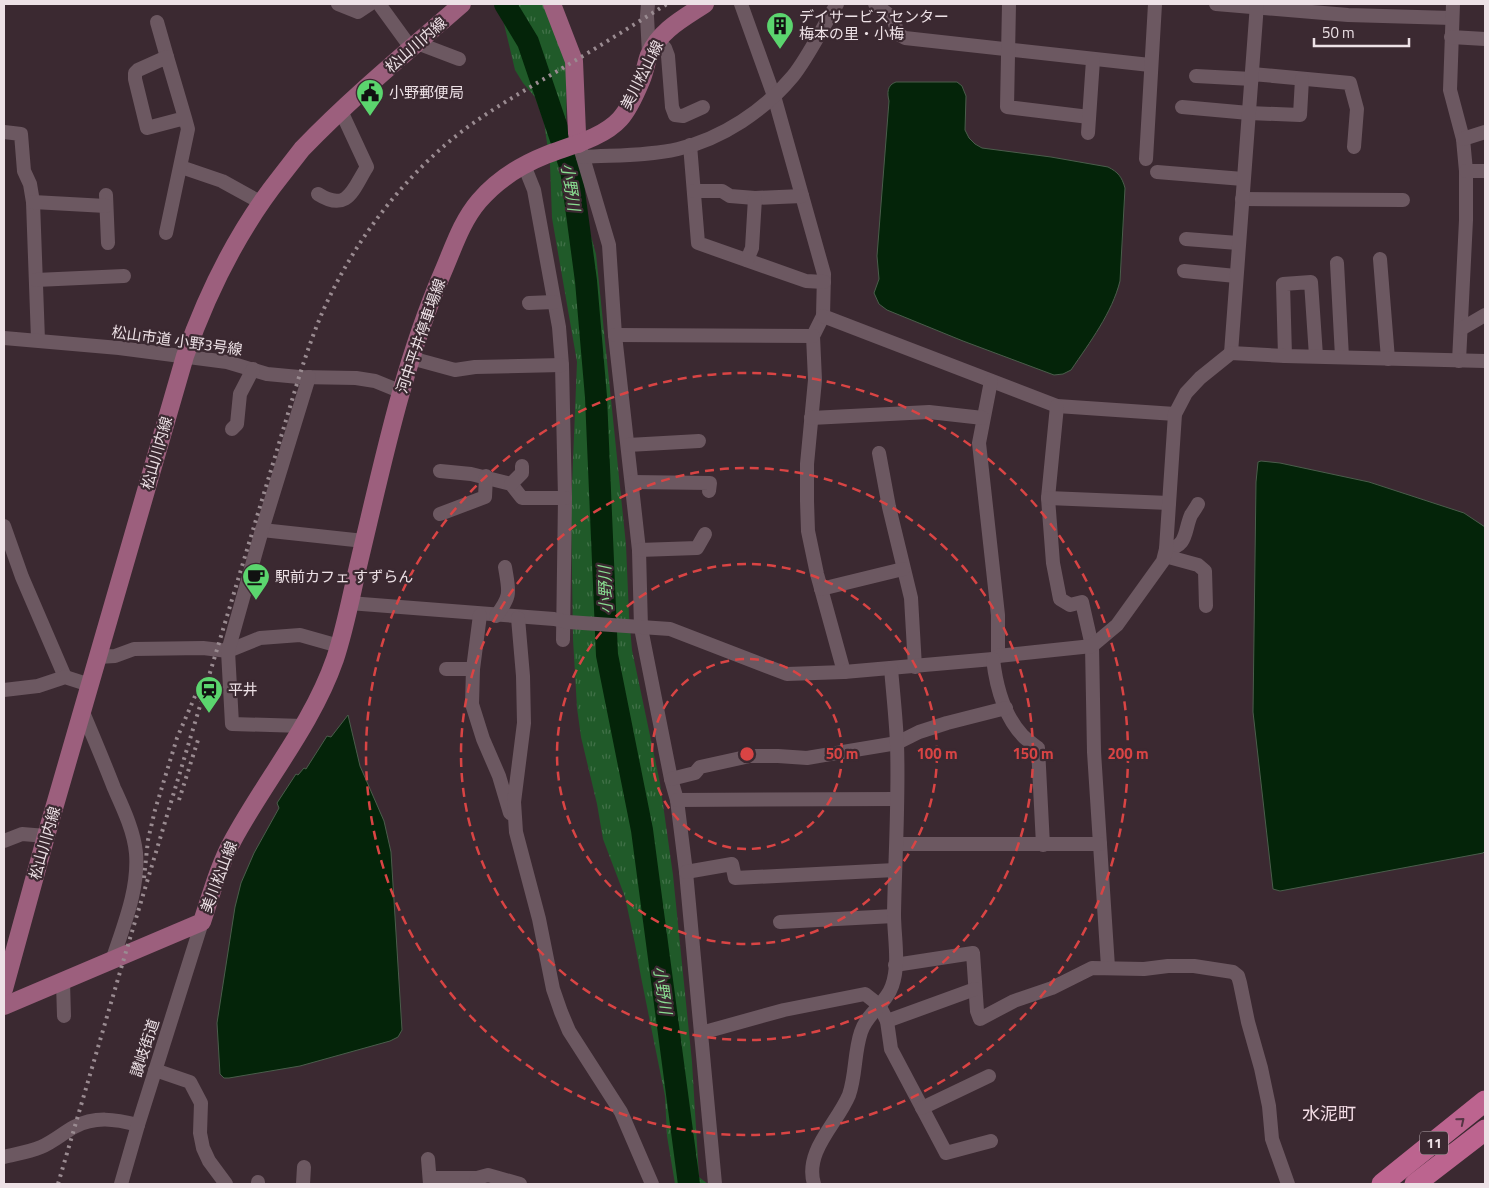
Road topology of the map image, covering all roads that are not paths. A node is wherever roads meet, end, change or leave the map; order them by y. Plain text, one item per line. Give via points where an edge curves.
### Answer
1 (338, 4) edge
2 (370, 4) edge
3 (379, 4) edge
4 (552, 4) edge
5 (648, 4) edge
6 (705, 4) edge
7 (741, 4) edge
8 (837, 4) edge
9 (875, 4) edge
10 (1009, 4) edge
11 (1155, 4) edge
12 (1216, 4) edge
13 (1453, 4) edge
14 (1257, 6) edge
15 (453, 7) edge
16 (1348, 9) edge
17 (1452, 18) junction
18 (157, 22) dead end
19 (1451, 37) junction
20 (1485, 39) edge
21 (414, 46) junction
22 (653, 48) junction
23 (1007, 50) junction
24 (167, 57) junction
25 (459, 59) dead end
26 (1093, 60) junction
27 (1150, 65) junction
28 (1196, 76) dead end
29 (1252, 77) junction
30 (1302, 79) junction
31 (774, 96) junction
32 (702, 107) dead end
33 (1182, 107) dead end
34 (341, 111) junction
35 (1249, 113) junction
36 (1090, 117) junction
37 (185, 118) junction
38 (4, 132) edge
39 (1485, 132) edge
40 (1088, 134) dead end
41 (1463, 139) junction
42 (690, 145) junction
43 (1354, 147) dead end
44 (578, 148) junction
45 (1146, 159) dead end
46 (524, 165) junction
47 (181, 168) junction
48 (1466, 171) junction
49 (1485, 171) edge
50 (1157, 172) dead end
51 (1243, 179) junction
52 (694, 191) junction
53 (318, 194) dead end
54 (802, 196) junction
55 (754, 198) junction
56 (1242, 199) junction
57 (1403, 200) dead end
58 (33, 202) junction
59 (260, 202) junction
60 (166, 233) dead end
61 (1186, 239) dead end
62 (108, 242) dead end
63 (1238, 243) junction
64 (1380, 259) dead end
65 (746, 260) junction
66 (1338, 263) dead end
67 (1184, 271) dead end
68 (124, 276) dead end
69 (1236, 276) junction
70 (36, 280) junction
71 (824, 282) junction
72 (554, 302) junction
73 (529, 303) dead end
74 (1485, 315) edge
75 (823, 316) junction
76 (1461, 329) junction
77 (615, 335) junction
78 (813, 336) junction
79 (4, 338) edge
80 (38, 340) junction
81 (1231, 353) junction
82 (185, 356) junction
83 (1285, 356) junction
84 (1316, 356) junction
85 (1342, 357) junction
86 (411, 358) junction
87 (1388, 359) junction
88 (1459, 360) junction
89 (1485, 361) edge
90 (562, 365) junction
91 (253, 369) junction
92 (310, 377) junction
93 (991, 381) junction
94 (402, 392) junction
95 (1057, 406) junction
96 (1175, 414) junction
97 (811, 418) junction
98 (983, 418) junction
99 (232, 430) dead end
100 (699, 440) dead end
101 (628, 445) junction
102 (879, 453) dead end
103 (522, 466) dead end
104 (440, 471) dead end
105 (486, 476) junction
106 (632, 482) junction
107 (512, 484) junction
108 (709, 491) dead end
109 (566, 498) junction
110 (1048, 498) junction
111 (1169, 503) junction
112 (1198, 504) dead end
113 (440, 514) dead end
114 (4, 526) edge
115 (262, 530) junction
116 (705, 534) dead end
117 (6, 541) edge
118 (364, 541) junction
119 (639, 550) junction
120 (1166, 552) junction
121 (505, 567) dead end
122 (903, 569) junction
123 (821, 589) junction
124 (349, 603) junction
125 (1206, 606) dead end
126 (480, 615) junction
127 (496, 616) junction
128 (518, 618) junction
129 (566, 622) junction
130 (639, 627) junction
131 (563, 640) dead end
132 (339, 646) junction
133 (1092, 646) junction
134 (228, 651) junction
135 (98, 657) junction
136 (995, 657) junction
137 (915, 667) junction
138 (891, 668) junction
139 (446, 669) dead end
140 (473, 669) junction
141 (844, 672) junction
142 (65, 677) junction
143 (90, 685) junction
144 (4, 690) edge
145 (1006, 708) junction
146 (82, 710) junction
147 (303, 726) junction
148 (897, 743) junction
149 (671, 779) junction
150 (897, 799) junction
151 (677, 800) junction
152 (516, 832) junction
153 (46, 836) junction
154 (4, 840) edge
155 (897, 844) junction
156 (1100, 844) junction
157 (1044, 845) junction
158 (895, 870) junction
159 (686, 872) junction
160 (894, 916) junction
161 (202, 922) junction
162 (780, 922) dead end
163 (112, 961) junction
164 (895, 965) junction
165 (1108, 967) junction
166 (62, 982) junction
167 (4, 989) edge
168 (975, 989) junction
169 (879, 1005) junction
170 (4, 1006) edge
171 (64, 1016) dead end
172 (887, 1021) junction
173 (701, 1033) junction
174 (155, 1070) junction
175 (989, 1076) dead end
176 (1485, 1101) edge
177 (922, 1108) junction
178 (138, 1125) junction
179 (1485, 1130) edge
180 (992, 1142) dead end
181 (4, 1157) edge
182 (428, 1158) dead end
183 (304, 1167) dead end
184 (430, 1181) edge
185 (476, 1181) edge
186 (121, 1184) edge
187 (226, 1184) edge
188 (303, 1184) edge
189 (520, 1184) edge
190 (652, 1184) edge
191 (715, 1184) edge
192 (814, 1184) edge
193 (1288, 1184) edge
194 (1382, 1184) edge
195 (1415, 1184) edge

1 - 2 street via 358,12
3 - 21 street
4 - 44 main road via 574,61
5 - 22 street
6 - 22 main road, 美川松山線 via 675,24
7 - 31 street
8 - 31 street via 794,75
9 - 23 street via 893,18 898,34 905,38
10 - 23 street
11 - 27 street
12 - 14 street
13 - 17 street
14 - 16 street
14 - 29 street
15 - 21 main road, 松山川内線
16 - 17 street
17 - 19 street
18 - 24 street
19 - 20 street
19 - 41 street via 1450,90
21 - 25 street
21 - 34 main road, 松山川内線
22 - 32 street via 665,48 668,56 675,116 683,116
22 - 44 main road, 美川松山線 via 641,80 619,119
23 - 26 street
23 - 36 street via 1007,107
24 - 37 street
24 - 37 street via 135,73 147,128
26 - 27 street
26 - 36 street
27 - 45 street
28 - 29 street
29 - 30 street
29 - 35 street
30 - 35 street via 1300,115
30 - 43 street via 1350,83 1357,109
31 - 42 street via 725,130
31 - 54 street
33 - 35 street
34 - 53 street via 367,167 348,197 332,202
34 - 59 main road, 松山川内線 via 301,150
35 - 51 street
36 - 40 street
37 - 47 street via 188,129
38 - 58 street via 21,134 24,171
39 - 41 street
41 - 48 street
42 - 44 street via 648,153
42 - 52 street
44 - 46 main road, 河中平井停車場線 via 545,155
44 - 77 street via 609,245
46 - 72 street via 534,190
46 - 86 main road, 河中平井停車場線 via 491,188 465,220
47 - 59 street via 222,180
47 - 60 street
48 - 49 street
48 - 76 street
50 - 51 street
51 - 56 street
52 - 55 street via 722,191 730,196
52 - 65 street via 698,243
54 - 55 street
54 - 71 street
55 - 65 street via 752,248
56 - 57 street
56 - 63 street
58 - 62 street via 106,201
58 - 70 street
59 - 82 main road, 松山川内線 via 232,249 199,317
61 - 63 street
63 - 69 street
64 - 87 street
65 - 71 street via 806,281
66 - 85 street
67 - 69 street
68 - 70 street via 91,284
69 - 81 street
70 - 80 street
71 - 75 street
72 - 73 street
72 - 90 street
74 - 76 street
75 - 78 street
75 - 93 street
76 - 88 street
77 - 78 street
77 - 101 street
78 - 97 street via 815,380
79 - 80 street, 松山市道 小野3号線
80 - 82 street, 松山市道 小野3号線
81 - 83 street
81 - 96 street via 1186,393
82 - 91 street, 松山市道 小野3号線
82 - 135 main road, 松山川内線
83 - 84 street
83 - 84 street via 1283,284 1311,282
84 - 85 street
85 - 87 street
86 - 90 street via 455,370
86 - 94 main road, 河中平井停車場線
87 - 88 street
88 - 89 street
90 - 109 street
91 - 92 street, 松山市道 小野3号線 via 267,374
91 - 99 street via 240,394 237,424
92 - 94 street, 松山市道 小野3号線 via 375,381
92 - 115 street
93 - 95 street
93 - 98 street
94 - 118 main road, 河中平井停車場線 via 392,420
95 - 96 street
95 - 110 street
96 - 111 street
97 - 98 street via 929,412
97 - 123 street via 806,501 808,531
98 - 136 street via 979,452 998,615
100 - 101 street
101 - 106 street
102 - 122 street
103 - 107 street via 522,473
104 - 105 street
105 - 107 street
105 - 113 street via 485,496
106 - 108 street via 710,482
106 - 119 street
107 - 109 street via 522,498
109 - 129 street
110 - 111 street
110 - 133 street via 1053,563 1060,599 1070,605 1082,602
111 - 120 street
112 - 120 street via 1184,539
114 - 117 street
115 - 118 street
115 - 134 street
116 - 119 street via 697,548
117 - 142 street
118 - 124 main road, 河中平井停車場線
119 - 130 street
120 - 125 street via 1205,571
120 - 133 street via 1156,572 1117,625
121 - 127 street via 509,592 506,603
122 - 123 street
122 - 137 street via 911,598
123 - 141 street
124 - 126 street
124 - 132 main road, 河中平井停車場線
126 - 127 street
126 - 140 street
127 - 128 street
128 - 129 street
128 - 152 street via 524,723 514,802
129 - 130 street
129 - 131 street
130 - 141 street via 670,629 787,674
130 - 149 street
132 - 134 street via 300,635 260,638
132 - 147 main road, 河中平井停車場線 via 318,699
133 - 136 street
133 - 156 street
134 - 135 street via 134,649 115,656
134 - 147 street via 232,724
135 - 143 main road, 松山川内線
136 - 137 street
136 - 145 street via 996,682
137 - 138 street
138 - 141 street
138 - 148 street
139 - 140 street
140 - 152 street via 472,704
142 - 143 street
142 - 144 street via 38,686
143 - 146 main road, 松山川内線
145 - 148 street via 947,723
145 - 157 street via 1020,732 1038,748
146 - 153 main road, 松山川内線
146 - 163 street via 124,811 136,854 129,906
147 - 161 main road, 美川松山線 via 230,844
148 - 149 street via 807,758 750,756 700,767 695,773
148 - 150 street
149 - 151 street
150 - 151 street
150 - 155 street
151 - 159 street
152 - 190 street via 561,1012 621,1112
153 - 154 street via 22,834
153 - 167 main road, 松山川内線
155 - 157 street
155 - 158 street
156 - 157 street
156 - 165 street
158 - 159 street via 734,878 732,864
158 - 160 street
159 - 173 street
160 - 162 street
160 - 164 street
161 - 163 main road, 美川松山線
161 - 174 street, 讃岐街道
163 - 166 main road, 美川松山線
164 - 168 street via 973,953
164 - 169 street via 893,984
165 - 168 street via 1092,968 980,1019
165 - 193 street via 1194,966 1233,972 1238,976 1267,1096 1272,1138
166 - 170 main road, 美川松山線
166 - 171 street
168 - 172 street
169 - 172 street
169 - 173 street via 865,994 784,1010
169 - 192 street via 867,1018 860,1033 849,1095 815,1154 812,1166
172 - 177 street via 891,1049
173 - 191 street
174 - 178 street, 讃岐街道
174 - 187 street via 190,1082 201,1102 203,1148
175 - 177 street
194 -> 176 highway, 11
177 - 180 street via 946,1153
178 - 181 street via 106,1118 90,1121 75,1126 41,1147
178 - 186 street, 讃岐街道
179 - 195 highway, 11
182 - 184 street
183 - 188 street
184 - 185 street
185 - 189 street via 488,1175

